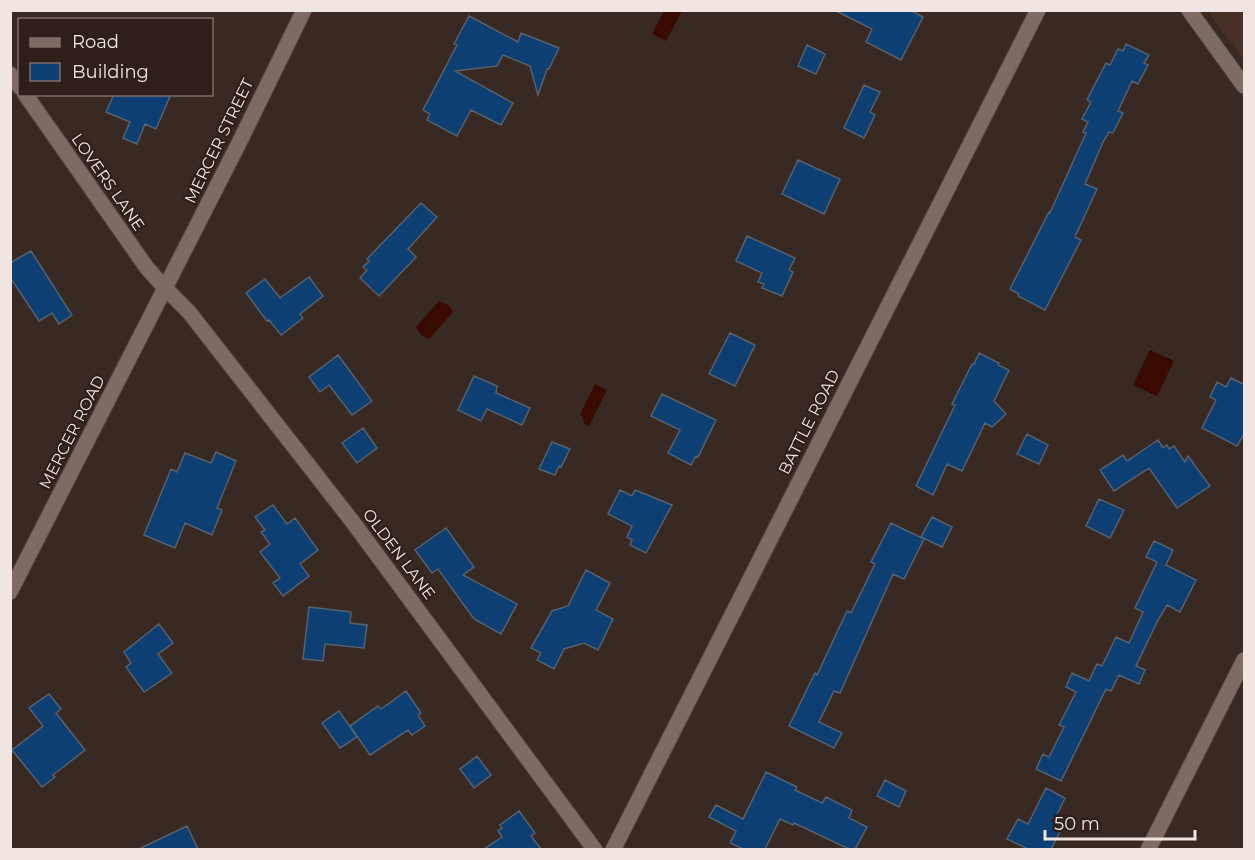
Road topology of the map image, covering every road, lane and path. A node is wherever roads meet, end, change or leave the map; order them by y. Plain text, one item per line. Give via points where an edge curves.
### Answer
1 (304, 10) edge
2 (1038, 10) edge
3 (1189, 10) edge
4 (1245, 86) edge
5 (26, 96) edge
6 (165, 288) junction
7 (10, 592) edge
8 (1245, 660) edge
9 (595, 849) edge
10 (613, 849) edge
11 (1148, 849) edge

1 - 6 street, MERCER STREET
2 - 10 street, BATTLE ROAD
3 - 4 street
5 - 6 street, LOVERS LANE
6 - 7 street, MERCER ROAD
6 - 9 street, OLDEN LANE via 189,312 352,521
8 - 11 street

